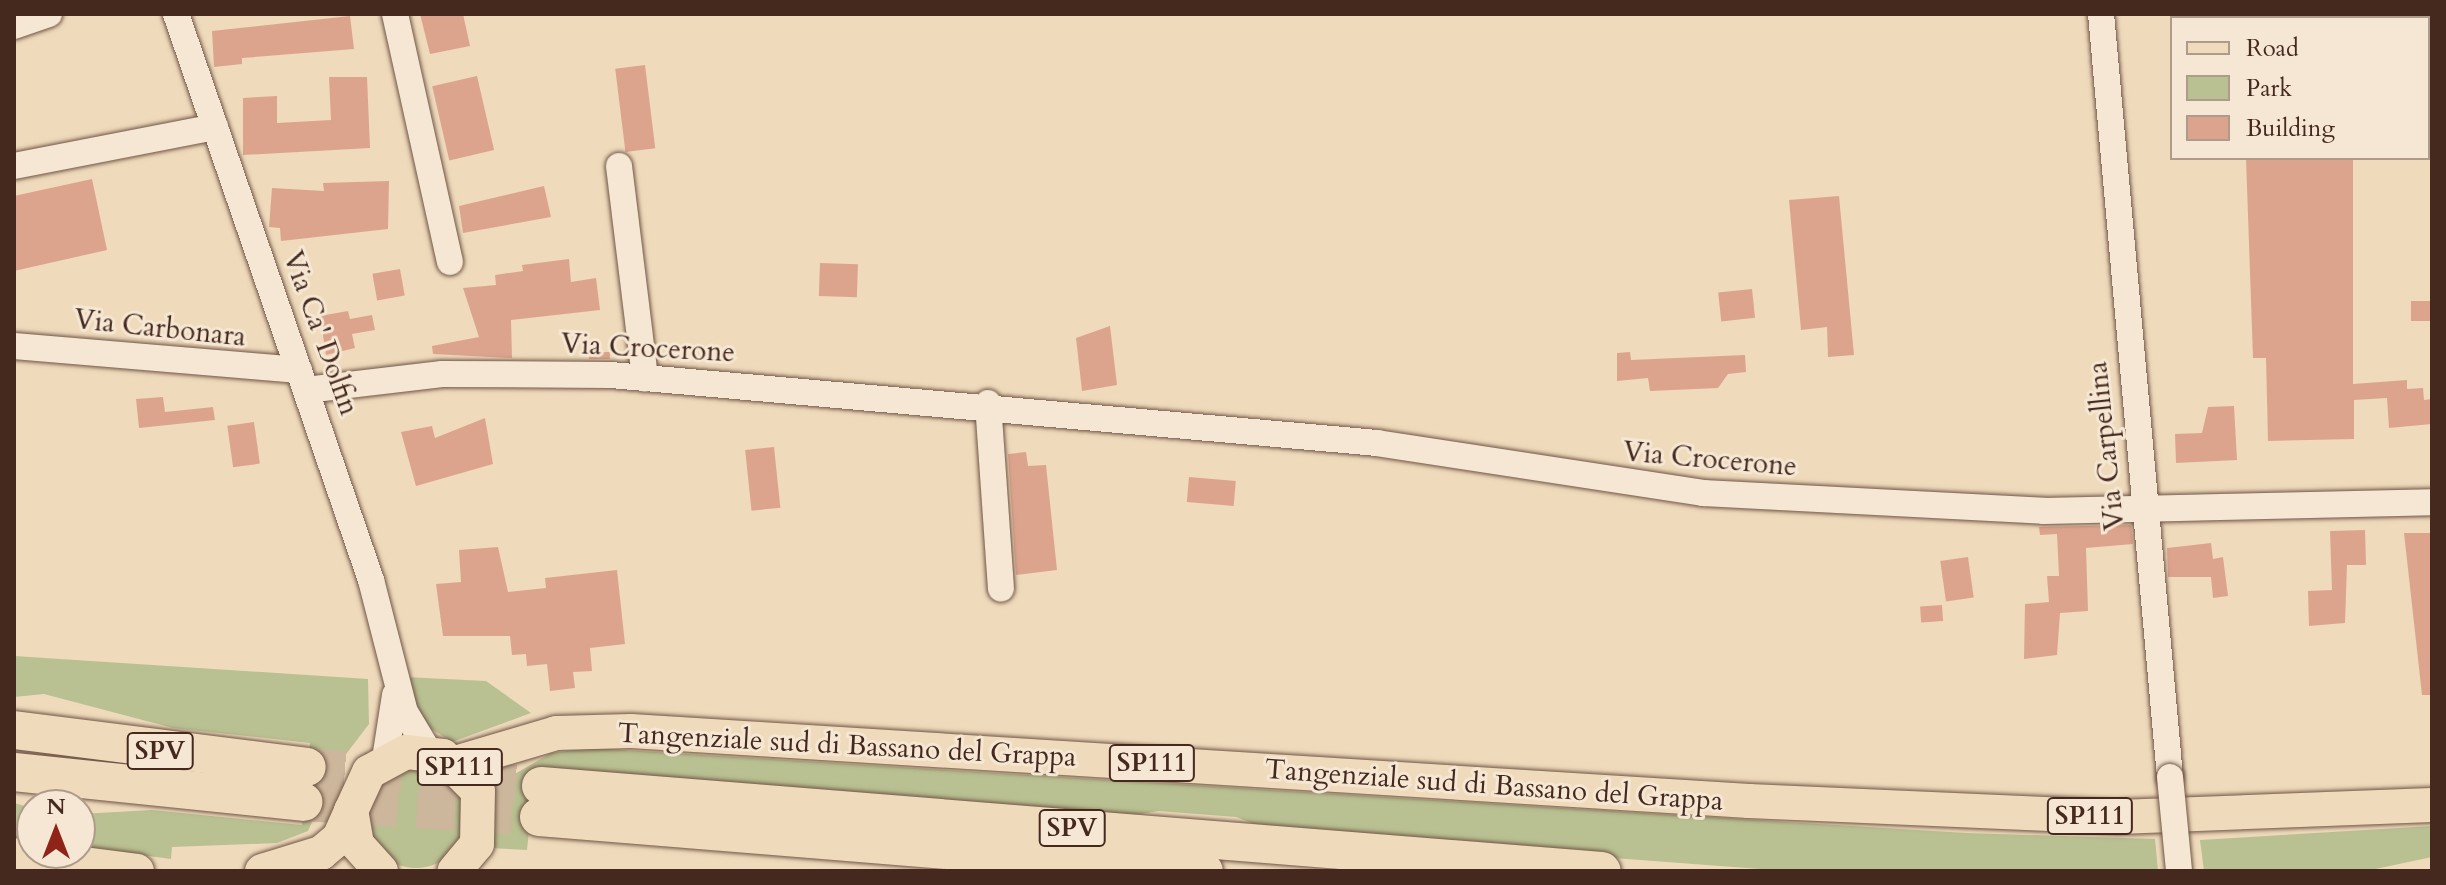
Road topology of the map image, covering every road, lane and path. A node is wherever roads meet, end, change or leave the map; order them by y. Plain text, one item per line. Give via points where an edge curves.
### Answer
1 (49, 14) edge
2 (176, 14) edge
3 (395, 14) edge
4 (2101, 14) edge
5 (14, 26) edge
6 (215, 127) junction
7 (14, 166) edge
8 (619, 166) dead end
9 (450, 262) dead end
10 (14, 346) edge
11 (645, 378) junction
12 (302, 380) junction
13 (988, 403) junction
14 (2432, 502) edge
15 (2145, 506) junction
16 (1001, 589) dead end
17 (394, 676) junction
18 (14, 730) edge
19 (556, 733) junction
20 (442, 757) junction
21 (385, 759) junction
22 (14, 772) edge
23 (2432, 805) edge
24 (483, 808) junction
25 (351, 811) junction
26 (14, 855) edge
27 (137, 871) edge
28 (262, 871) edge
29 (348, 871) edge
30 (380, 871) edge
31 (454, 871) edge
32 (1204, 871) edge
33 (1602, 871) edge
34 (2179, 871) edge

1 - 5 street
2 - 6 street, Via Ca' Dolfin
3 - 9 street
4 - 15 street, Via Carpellina
6 - 7 street
6 - 12 street, Via Ca' Dolfin
8 - 11 street
10 - 12 street, Via Carbonara
11 - 12 street, Via Crocerone via 442,374
11 - 13 street, Via Crocerone
12 - 17 street, Via Ca' Dolfin via 371,580
13 - 15 street, Via Crocerone via 1430,449 1703,493 2044,511
13 - 16 street
14 - 15 street, Via Crocerone
15 - 34 street, Via Carpellina, bridge
17 - 20 street, Via Ca' Dolfin
17 - 21 street, Via Ca' Dolfin via 396,729
18 - 22 highway, SPV via 305,784
19 - 20 main road, Tangenziale sud di Bassano del Grappa / SP111
19 - 23 main road, Tangenziale sud di Bassano del Grappa / SP111 via 646,732 1749,801 2119,817
19 - 24 main road, Tangenziale sud di Bassano del Grappa / SP111 via 504,763
20 - 21 main road, Tangenziale sud di Bassano del Grappa / SP111
20 - 24 main road, SP111
21 - 25 main road, SP111 via 358,788
24 - 31 main road, Tangenziale sud di Bassano del Grappa / SP111 via 477,844
25 - 28 main road, SP111 via 339,838 321,853
25 - 30 main road via 357,844
26 - 27 main road
29 - 30 main road
32 - 33 highway, SPV via 540,802

